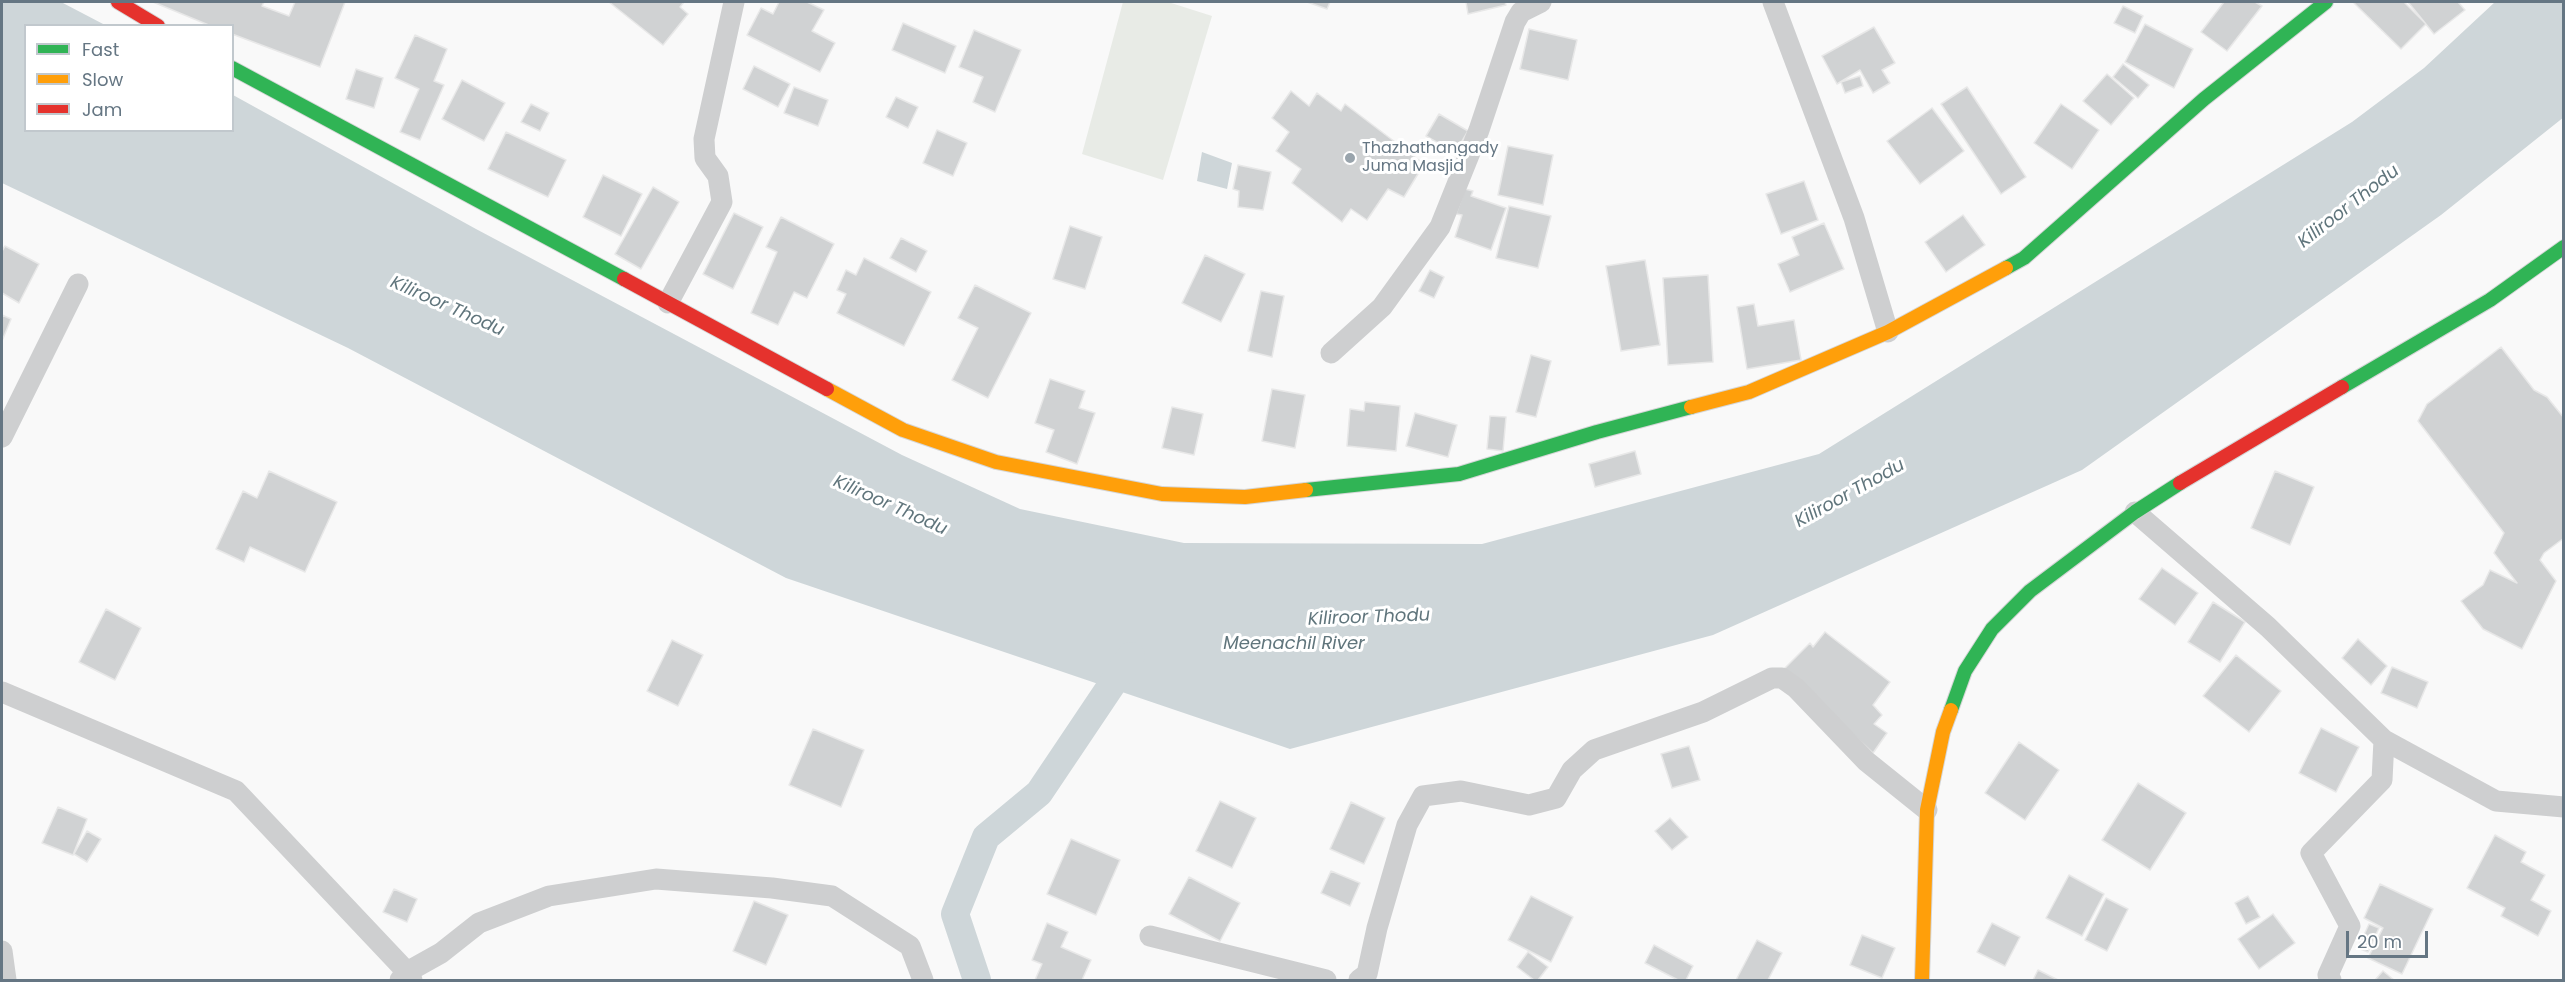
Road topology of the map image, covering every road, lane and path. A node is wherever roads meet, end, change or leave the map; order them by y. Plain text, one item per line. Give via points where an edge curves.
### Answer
1 (118, 2) edge
2 (734, 2) edge
3 (1540, 2) edge
4 (1773, 2) edge
5 (2326, 2) edge
6 (155, 24) edge
7 (234, 69) edge
8 (2564, 247) edge
9 (78, 284) dead end
10 (668, 303) junction
11 (1888, 332) junction
12 (1331, 352) dead end
13 (2, 437) edge
14 (2135, 512) junction
15 (2, 692) edge
16 (2384, 740) junction
17 (2564, 807) edge
18 (1927, 810) junction
19 (1150, 936) dead end
20 (2, 951) edge
21 (406, 978) edge
22 (6, 981) edge
23 (923, 981) edge
24 (1326, 981) edge
25 (1359, 981) edge
26 (1922, 981) edge
27 (2331, 981) edge

1 - 6 main road
2 - 10 street via 704,139 705,158 718,176 722,202
3 - 12 street via 1521,12 1515,22 1479,130 1440,227 1382,307
4 - 11 street via 1854,218
5 - 11 main road via 2204,99 2024,258
7 - 10 main road
8 - 14 main road via 2490,300
9 - 13 street
10 - 11 main road via 914,434 996,462 1162,494 1245,497 1459,474 1749,392
14 - 16 street via 2268,627
14 - 18 main road via 2030,591 1992,629 1965,670 1943,732
15 - 21 street via 236,791
16 - 17 street via 2496,801
16 - 27 street via 2382,780 2311,853 2350,926 2328,975
18 - 25 street via 1866,761 1796,688 1782,678 1772,678 1703,712 1594,750 1572,770 1556,798 1529,806 1461,791 1423,796 1407,825 1367,974
18 - 26 main road
19 - 24 street
20 - 22 street
21 - 23 street via 479,923 549,896 656,879 832,896 910,945

